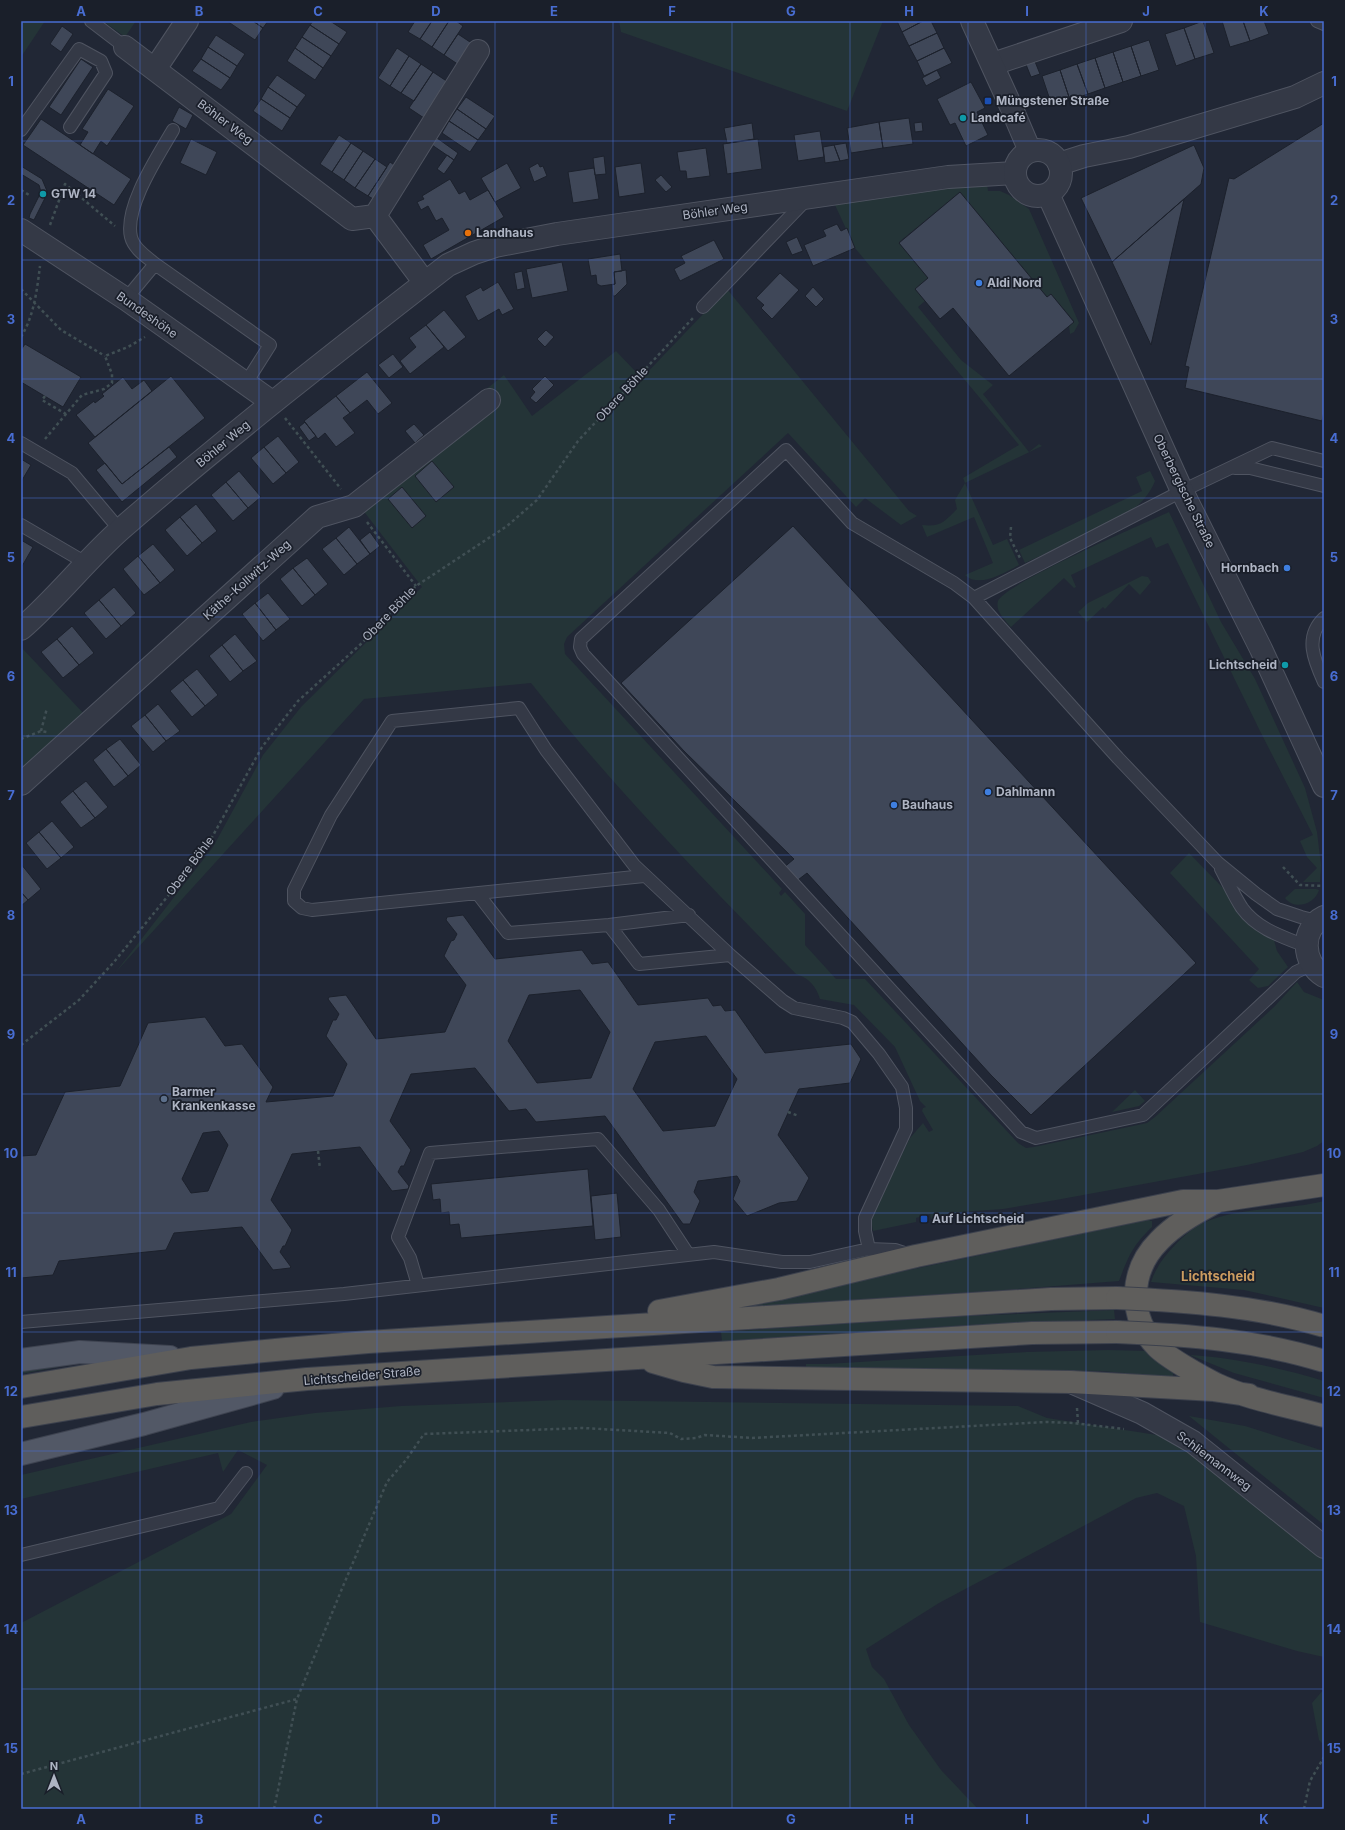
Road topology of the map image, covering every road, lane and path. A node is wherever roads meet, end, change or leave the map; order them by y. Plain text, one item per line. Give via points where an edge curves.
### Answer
1 (91, 21) edge
2 (187, 21) edge
3 (972, 21) edge
4 (1121, 21) edge
5 (1317, 21) edge
6 (1324, 24) edge
7 (125, 47) joint
8 (478, 51) dead end
9 (993, 64) junction
10 (155, 68) junction
11 (1324, 83) edge
12 (70, 127) dead end
13 (21, 130) edge
14 (172, 130) dead end
15 (1030, 151) junction
16 (1059, 164) junction
17 (1015, 173) junction
18 (21, 190) edge
19 (1048, 194) junction
20 (30, 195) dead end
21 (808, 197) junction
22 (375, 216) junction
23 (21, 230) edge
24 (48, 232) dead end
25 (131, 237) junction
26 (40, 264) dead end
27 (155, 264) junction
28 (425, 283) junction
29 (21, 289) edge
30 (126, 299) junction
31 (34, 302) junction
32 (704, 307) joint
33 (158, 322) junction
34 (21, 337) edge
35 (105, 356) junction
36 (246, 383) junction
37 (45, 396) dead end
38 (489, 400) dead end
39 (272, 402) junction
40 (66, 414) junction
41 (21, 443) edge
42 (34, 450) junction
43 (1324, 461) edge
44 (1232, 468) junction
45 (1324, 486) edge
46 (1182, 491) junction
47 (354, 506) junction
48 (21, 525) edge
49 (1011, 527) dead end
50 (120, 530) junction
51 (86, 563) junction
52 (1026, 571) junction
53 (416, 586) junction
54 (974, 598) junction
55 (1324, 618) edge
56 (25, 619) edge
57 (1324, 682) edge
58 (47, 708) dead end
59 (41, 731) dead end
60 (21, 784) edge
61 (1324, 786) edge
62 (1218, 863) junction
63 (1283, 867) dead end
64 (644, 876) junction
65 (1324, 886) edge
66 (478, 894) junction
67 (689, 915) junction
68 (1320, 919) edge
69 (609, 925) junction
70 (730, 955) junction
71 (1314, 962) edge
72 (21, 1045) edge
73 (788, 1112) dead end
74 (799, 1116) dead end
75 (318, 1151) dead end
76 (320, 1169) dead end
77 (1322, 1183) edge
78 (1218, 1201) junction
79 (869, 1249) junction
80 (688, 1254) junction
81 (916, 1256) junction
82 (418, 1285) junction
83 (21, 1322) edge
84 (1324, 1326) edge
85 (549, 1330) junction
86 (191, 1358) junction
87 (641, 1358) junction
88 (21, 1360) edge
89 (1324, 1361) edge
90 (306, 1379) junction
91 (1071, 1382) junction
92 (21, 1387) edge
93 (1249, 1395) junction
94 (1078, 1408) dead end
95 (1324, 1416) edge
96 (21, 1417) edge
97 (1078, 1423) junction
98 (1128, 1430) dead end
99 (21, 1454) edge
100 (246, 1473) dead end
101 (1324, 1547) edge
102 (21, 1555) edge
103 (298, 1699) junction
104 (1324, 1757) edge
105 (21, 1774) edge
106 (274, 1809) edge
107 (1304, 1809) edge

1 - 7 lane
2 - 10 street
3 - 9 street
4 - 9 street
5 - 6 lane
7 - 10 street, Böhler Weg
8 - 22 street
9 - 15 street
10 - 22 street, Böhler Weg via 352,219
11 - 16 street via 1295,97 1130,146
12 - 13 lane via 106,73 101,62 79,49
14 - 25 lane via 135,200 131,218
15 - 16 street via 1047,152
15 - 17 street via 1018,162
16 - 19 street via 1059,182
17 - 19 street via 1019,186 1024,191 1035,195
17 - 21 street, Böhler Weg via 948,177
18 - 20 path
19 - 46 street, Oberbergische Straße
21 - 28 street, Böhler Weg via 557,234 494,246 448,265
21 - 32 lane
22 - 28 street
23 - 30 street, Bundeshöhe
24 - 25 path via 65,184
25 - 27 lane via 138,250
26 - 31 path
27 - 30 lane
27 - 36 lane via 270,345
28 - 39 street, Böhler Weg
29 - 31 path
30 - 33 street, Bundeshöhe
31 - 34 path
31 - 35 path via 61,330
32 - 53 path, Obere Böhle via 578,441 537,500 507,526
33 - 35 path via 154,330 143,340
33 - 36 street, Bundeshöhe
35 - 40 path via 112,374 112,382 104,389 82,395
36 - 39 street, Bundeshöhe
37 - 40 path via 42,400
38 - 47 street, Käthe-Kollwitz-Weg
39 - 47 path
39 - 50 street, Böhler Weg
40 - 42 path
41 - 42 lane
42 - 50 lane via 72,473
43 - 44 lane via 1272,448
44 - 45 lane via 1250,468
44 - 46 lane
46 - 52 lane
46 - 61 street, Oberbergische Straße via 1261,649
47 - 53 path
47 - 60 street, Käthe-Kollwitz-Weg via 317,517
48 - 51 lane
49 - 52 path via 1010,538
50 - 51 street, Böhler Weg
51 - 56 street, Böhler Weg via 56,596
52 - 54 lane
53 - 72 path, Obere Böhle via 362,643 298,701 262,747 211,839 114,962 79,1000
54 - 62 lane via 1118,758
54 - 71 lane via 954,582 852,523 786,450 581,639 580,647 583,654 672,752 1022,1132 1036,1138 1143,1116 1296,972
55 - 57 lane via 1318,623 1311,648
58 - 59 path
62 - 68 lane via 1277,909 1301,917
62 - 71 lane via 1242,908 1262,927
63 - 65 path via 1300,885
64 - 66 lane
64 - 66 lane via 622,851 546,750 519,708 392,721 331,815 294,890 294,901 302,908 312,910
64 - 67 lane
66 - 69 lane via 508,933
67 - 69 lane
67 - 70 lane
68 - 71 street via 1309,933
69 - 70 lane via 639,964
70 - 79 lane via 794,1008 852,1022 902,1087 906,1129 865,1218
73 - 74 path
75 - 76 path
77 - 78 highway
78 - 81 highway via 1183,1201
78 - 93 highway via 1174,1227 1150,1251 1137,1280 1135,1293 1138,1316 1149,1337 1164,1352 1216,1384
79 - 80 lane via 810,1262 782,1262 714,1252
79 - 81 lane via 895,1250
80 - 82 lane
80 - 82 lane via 659,1210 598,1139 430,1153 398,1236 410,1258
81 - 85 highway via 780,1290
82 - 83 lane via 344,1294
84 - 85 highway, bridge via 1209,1304 1117,1298 1051,1299
85 - 86 highway via 368,1342
86 - 88 main road via 80,1352
86 - 92 highway
87 - 89 highway, Lichtscheider Straße, bridge via 1024,1334 1117,1332 1173,1334 1242,1342
87 - 90 highway, Lichtscheider Straße
87 - 91 highway via 713,1377
90 - 96 highway via 157,1394
90 - 99 main road, Lichtscheider Straße via 144,1424
91 - 93 highway via 1214,1390
91 - 101 street, Schliemannweg via 1142,1413 1193,1442
93 - 95 highway
94 - 97 path
97 - 98 path
97 - 103 path via 1046,1422 752,1438 705,1435 681,1439 670,1433 583,1428 424,1434 387,1482
100 - 102 lane via 219,1508
103 - 105 path
103 - 106 path
104 - 107 path via 1310,1781

